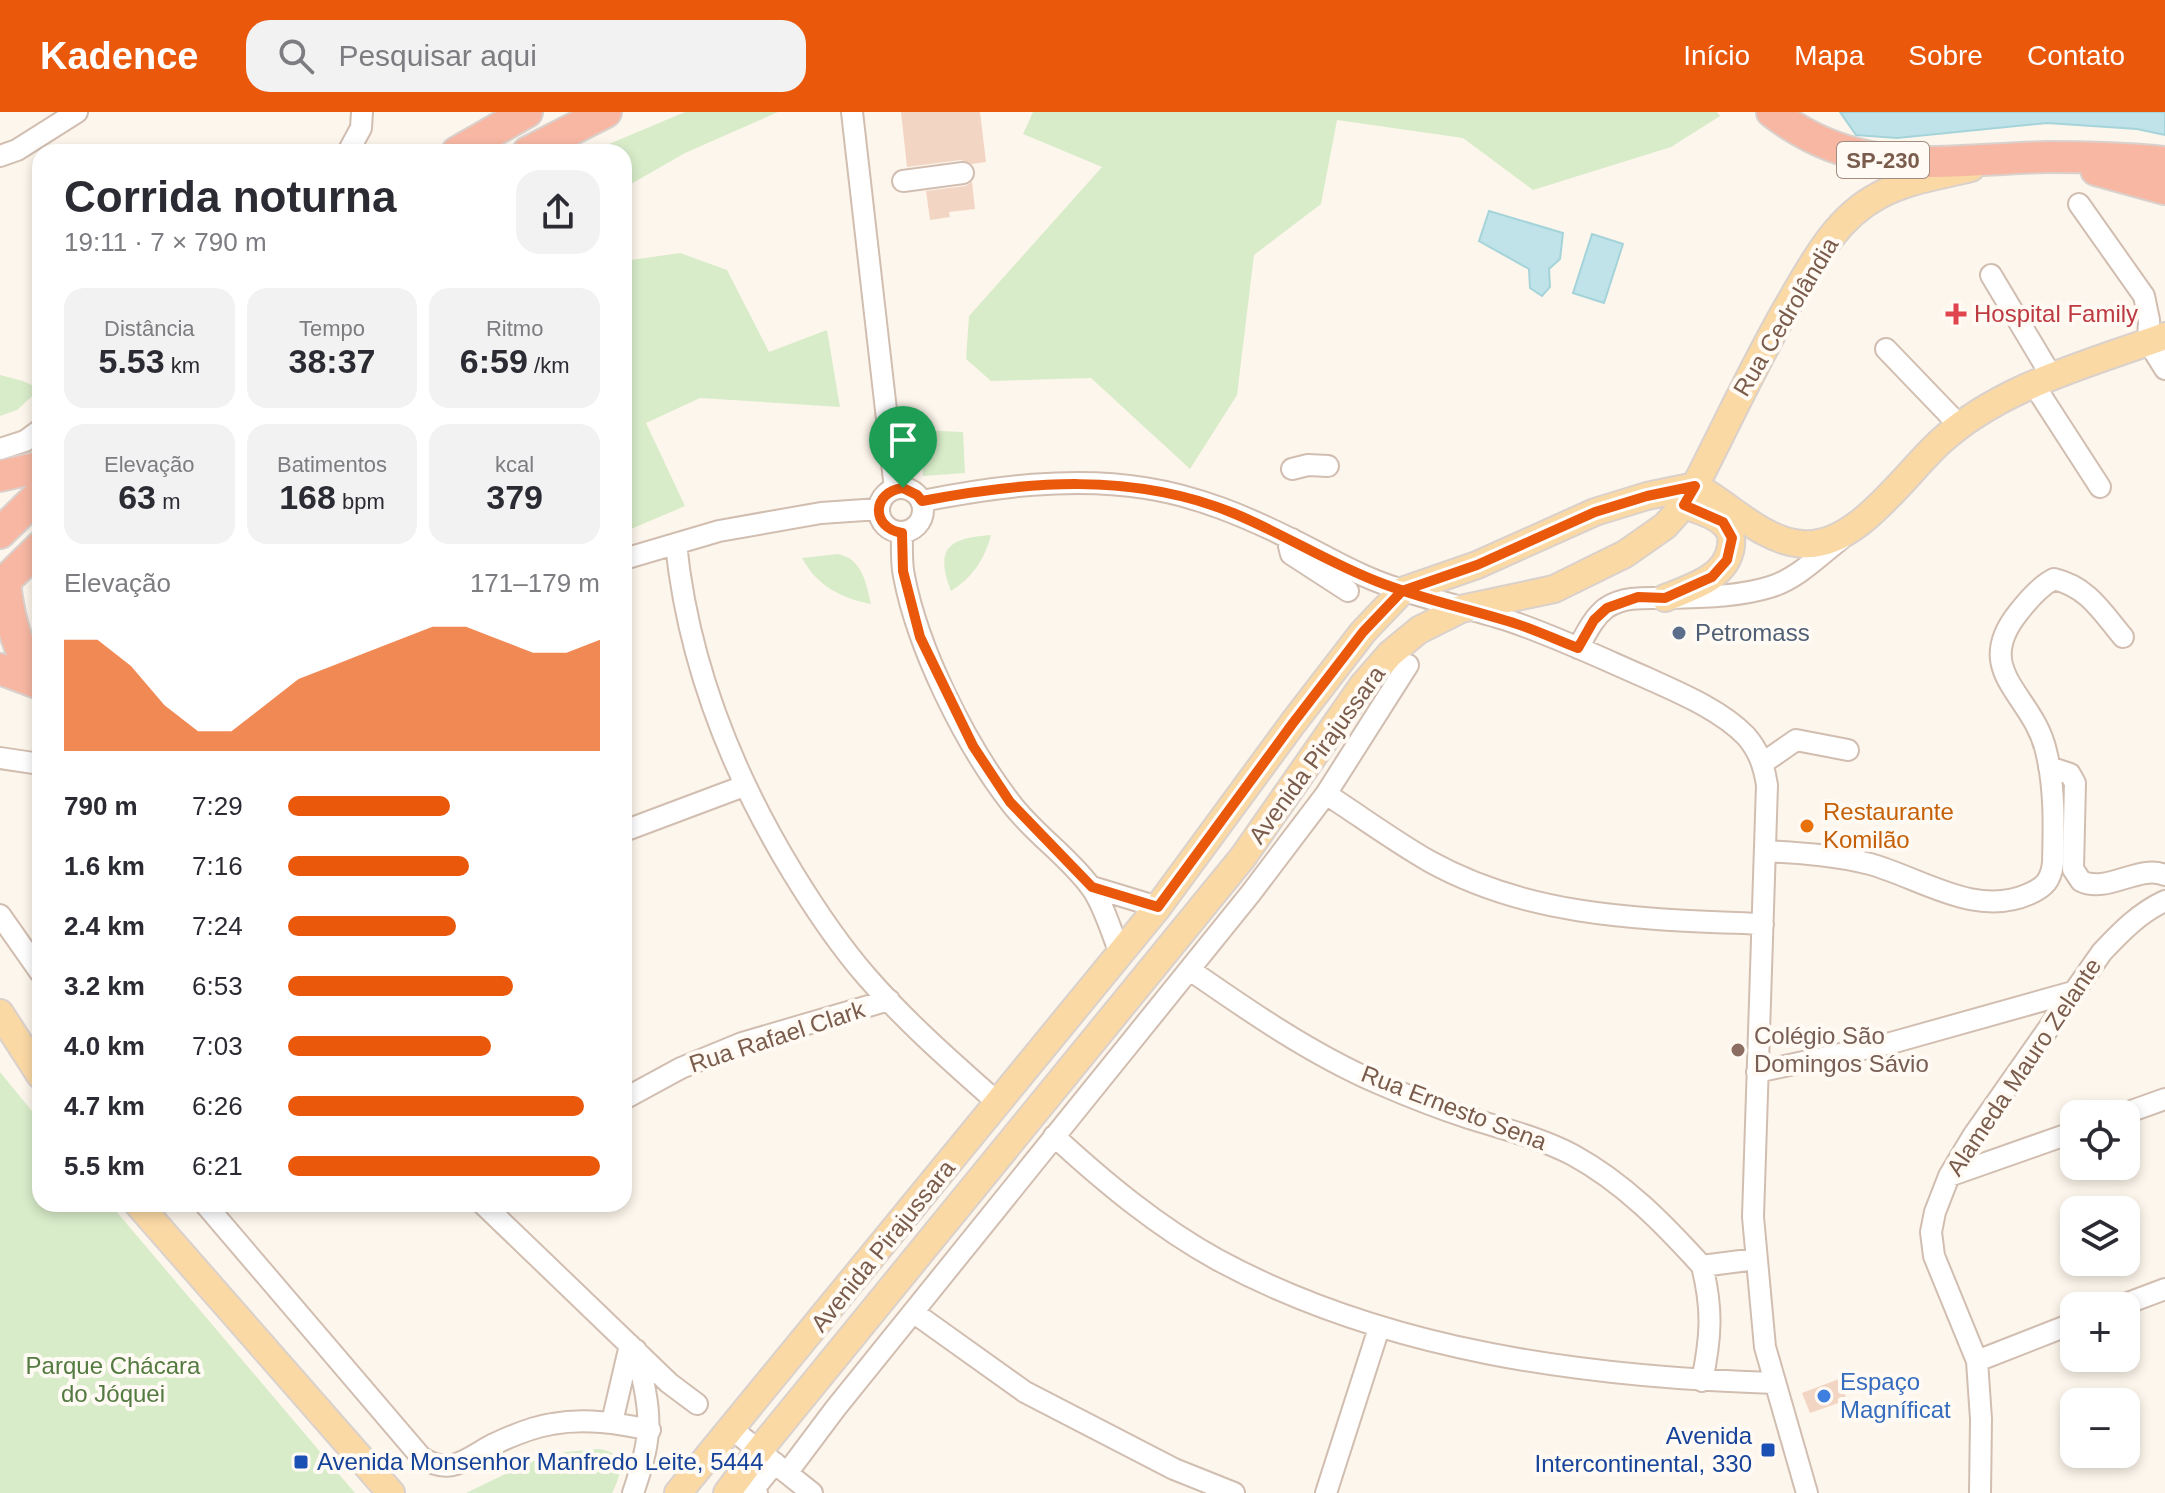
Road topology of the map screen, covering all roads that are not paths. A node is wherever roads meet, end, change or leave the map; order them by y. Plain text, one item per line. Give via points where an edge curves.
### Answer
1 (77, 112) edge
2 (362, 112) edge
3 (527, 112) edge
4 (606, 112) edge
5 (852, 112) edge
6 (1772, 112) edge
7 (352, 144) edge
8 (471, 144) edge
9 (544, 144) edge
10 (0, 156) edge
11 (2048, 157) junction
12 (2007, 159) junction
13 (2165, 162) edge
14 (963, 173) dead end
15 (903, 181) dead end
16 (2165, 189) edge
17 (2079, 204) dead end
18 (1991, 275) dead end
19 (2157, 339) edge
20 (1886, 349) dead end
21 (2165, 369) edge
22 (2043, 381) junction
23 (1960, 426) junction
24 (32, 436) edge
25 (0, 449) edge
26 (1328, 466) dead end
27 (32, 469) edge
28 (1292, 469) dead end
29 (0, 476) edge
30 (2100, 487) dead end
31 (895, 489) junction
32 (1690, 495) junction
33 (922, 501) junction
34 (32, 502) edge
35 (879, 509) junction
36 (1857, 526) junction
37 (0, 533) edge
38 (902, 533) junction
39 (1292, 539) junction
40 (676, 544) junction
41 (32, 548) edge
42 (32, 555) edge
43 (632, 557) edge
44 (1369, 578) junction
45 (2, 584) edge
46 (1348, 591) dead end
47 (1402, 591) junction
48 (1665, 598) junction
49 (1461, 609) junction
50 (1383, 612) junction
51 (2123, 637) dead end
52 (1578, 648) junction
53 (0, 650) edge
54 (1408, 665) dead end
55 (27, 673) edge
56 (1848, 750) dead end
57 (0, 758) edge
58 (32, 763) edge
59 (1763, 763) junction
60 (2049, 767) junction
61 (744, 786) junction
62 (1326, 794) junction
63 (632, 828) edge
64 (1766, 851) junction
65 (2165, 875) edge
66 (1092, 887) junction
67 (2165, 901) edge
68 (1158, 907) junction
69 (0, 915) edge
70 (1763, 924) junction
71 (1120, 953) junction
72 (32, 961) edge
73 (1190, 970) junction
74 (2073, 992) junction
75 (889, 1000) junction
76 (0, 1013) edge
77 (32, 1063) edge
78 (1757, 1072) junction
79 (632, 1095) edge
80 (2165, 1099) edge
81 (998, 1103) junction
82 (2140, 1108) edge
83 (1054, 1136) junction
84 (2060, 1137) edge
85 (1949, 1176) junction
86 (145, 1212) edge
87 (212, 1212) edge
88 (491, 1212) edge
89 (1756, 1259) junction
90 (1702, 1266) junction
91 (2165, 1289) edge
92 (2140, 1298) edge
93 (913, 1312) junction
94 (1379, 1328) junction
95 (2060, 1328) edge
96 (633, 1348) junction
97 (1977, 1361) junction
98 (1702, 1381) junction
99 (1774, 1383) junction
100 (697, 1404) dead end
101 (612, 1422) junction
102 (650, 1430) junction
103 (733, 1430) junction
104 (773, 1462) junction
105 (391, 1491) edge
106 (633, 1493) edge
107 (678, 1493) edge
108 (727, 1493) edge
109 (757, 1493) edge
110 (812, 1493) edge
111 (1234, 1493) edge
112 (1326, 1493) edge
113 (1807, 1493) edge
114 (1980, 1493) edge

1 - 10 street
2 - 7 street
3 - 8 highway
4 - 9 highway
5 - 31 street
6 - 12 highway, Rua Cedrolândia / SP-230 via 1819,142 1857,156 1926,163
11 - 12 highway, Rua Cedrolândia / SP-230
11 - 13 highway, Rua Cedrolândia / SP-230
11 - 16 highway
12 - 32 main road, Rua Cedrolândia via 1877,196 1831,237 1770,335
14 - 15 street
17 - 19 street via 2144,296
18 - 22 street
19 - 21 street
19 - 22 main road
20 - 23 street
22 - 23 main road
22 - 30 street
23 - 36 main road
24 - 25 street
26 - 28 street
27 - 29 highway
31 - 33 street via 911,490
31 - 35 street via 885,494
32 - 36 main road via 1790,541 1816,544
32 - 47 main road, Avenida Pirajussara via 1647,496 1595,512 1477,565
32 - 48 main road via 1723,522 1732,538 1730,553 1712,577
32 - 49 main road, Avenida Pirajussara via 1665,526 1590,573 1539,593
33 - 38 street via 920,522
33 - 39 street via 1035,486 1110,483 1192,498
34 - 37 highway
35 - 38 street via 888,528
35 - 40 street via 765,522
36 - 48 street via 1791,578 1771,587
37 - 41 highway
38 - 66 street via 903,571 920,637 967,733 1010,802
39 - 44 street
39 - 46 street via 1291,554
40 - 43 street
40 - 61 street via 680,589 706,682
42 - 45 highway
44 - 47 street
44 - 50 street via 1382,593
45 - 55 highway
47 - 49 street
47 - 50 main road, Avenida Pirajussara
48 - 52 street via 1638,597 1607,608
49 - 52 street via 1507,620
49 - 104 main road, Avenida Pirajussara via 1419,630 1363,685 1243,857
50 - 68 main road, Avenida Pirajussara via 1293,723
51 - 60 street via 2085,592 2054,579 2008,626 1999,648 2003,672 2040,734
52 - 59 street via 1715,713 1744,734
53 - 55 street
54 - 62 street, Avenida Pirajussara
56 - 59 street via 1796,740
57 - 58 street
59 - 64 street
60 - 64 street via 2051,876 2025,896 2001,902 1974,900 1855,861
60 - 65 street via 2070,774 2075,783 2073,869 2081,881
61 - 63 street
61 - 75 street via 831,931
62 - 70 street via 1429,861 1511,895 1591,914
62 - 73 street, Avenida Pirajussara
64 - 70 street
66 - 68 street
66 - 71 street
67 - 74 street, Alameda Mauro Zelante via 2126,926
68 - 71 main road, Avenida Pirajussara
69 - 72 street
70 - 78 street
71 - 81 main road, Avenida Pirajussara
73 - 83 street, Avenida Pirajussara
73 - 90 street, Rua Ernesto Sena via 1250,1012 1374,1081 1571,1154 1639,1200
74 - 78 street via 1891,1043
74 - 85 street, Alameda Mauro Zelante
75 - 79 street, Rua Rafael Clark via 742,1043
75 - 81 street
76 - 77 main road
78 - 89 street via 1752,1169
80 - 82 street
81 - 103 main road, Avenida Pirajussara
83 - 93 street, Avenida Pirajussara
83 - 94 street via 1109,1186 1215,1259
84 - 85 street
85 - 97 street, Alameda Mauro Zelante via 1931,1232 1934,1256
86 - 105 main road
87 - 101 street via 421,1457 434,1465 465,1462 494,1444 549,1424
88 - 96 street
89 - 90 street
89 - 99 street
90 - 98 street via 1711,1325
91 - 92 street
93 - 104 street, Avenida Pirajussara
93 - 111 street via 1025,1392 1174,1469
94 - 98 street via 1530,1361
94 - 112 street
95 - 97 street
96 - 100 street
96 - 101 street
96 - 102 street
97 - 114 street, Alameda Mauro Zelante
98 - 99 street
99 - 113 street
101 - 102 street
102 - 106 street
103 - 104 street
103 - 107 main road, Avenida Pirajussara
104 - 108 main road, Avenida Pirajussara
104 - 109 street via 753,1490
104 - 110 street

